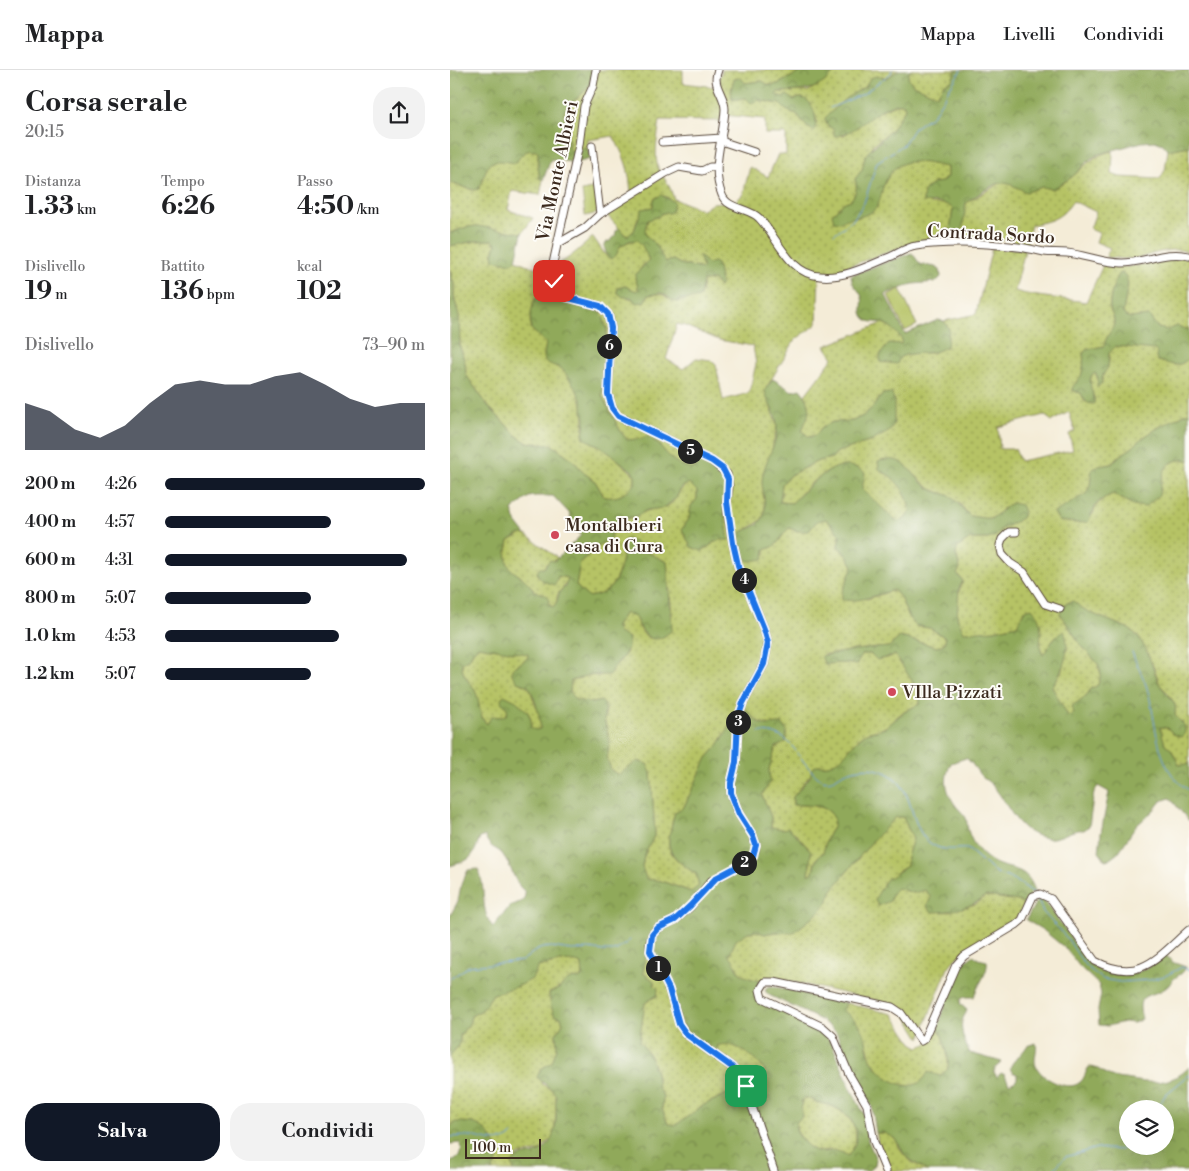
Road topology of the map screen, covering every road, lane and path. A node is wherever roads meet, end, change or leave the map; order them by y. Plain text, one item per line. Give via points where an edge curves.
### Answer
1 (596, 70) edge
2 (718, 70) edge
3 (722, 140) junction
4 (662, 142) dead end
5 (592, 146) dead end
6 (754, 152) dead end
7 (716, 167) junction
8 (600, 214) junction
9 (557, 244) junction
10 (1189, 256) edge
11 (1016, 532) dead end
12 (1060, 609) dead end
13 (1189, 930) edge
14 (774, 1171) edge
15 (886, 1171) edge

1 - 9 street, Via Monte Albieri via 584,106 579,145
2 - 3 street via 717,86 725,112
3 - 4 street
3 - 6 street
3 - 7 street
5 - 8 street
7 - 8 street via 702,171 673,169
7 - 10 street, Contrada Sordo via 724,199 759,218 796,266 821,276 843,274 913,247 939,243 1065,252 1121,263 1172,254
8 - 9 street via 585,228
9 - 14 street, Via Monte Albieri via 552,268 558,292 565,297 600,306 608,314 611,328 608,394 612,408 628,422 712,461 727,474 728,516 734,550 768,643 764,664 738,718 736,762 731,783 731,793 753,836 755,851 748,861 711,881 675,920 658,928 652,935 650,951 686,1034 732,1067 746,1086
11 - 12 street via 1010,532 1002,539 1002,554 1024,572 1044,604
13 - 15 street via 1145,966 1132,970 1103,965 1094,961 1047,896 1033,896 1022,920 956,964 921,1041 901,1013 892,1007 765,982 760,990 762,998 823,1027 833,1036 867,1105 874,1142

